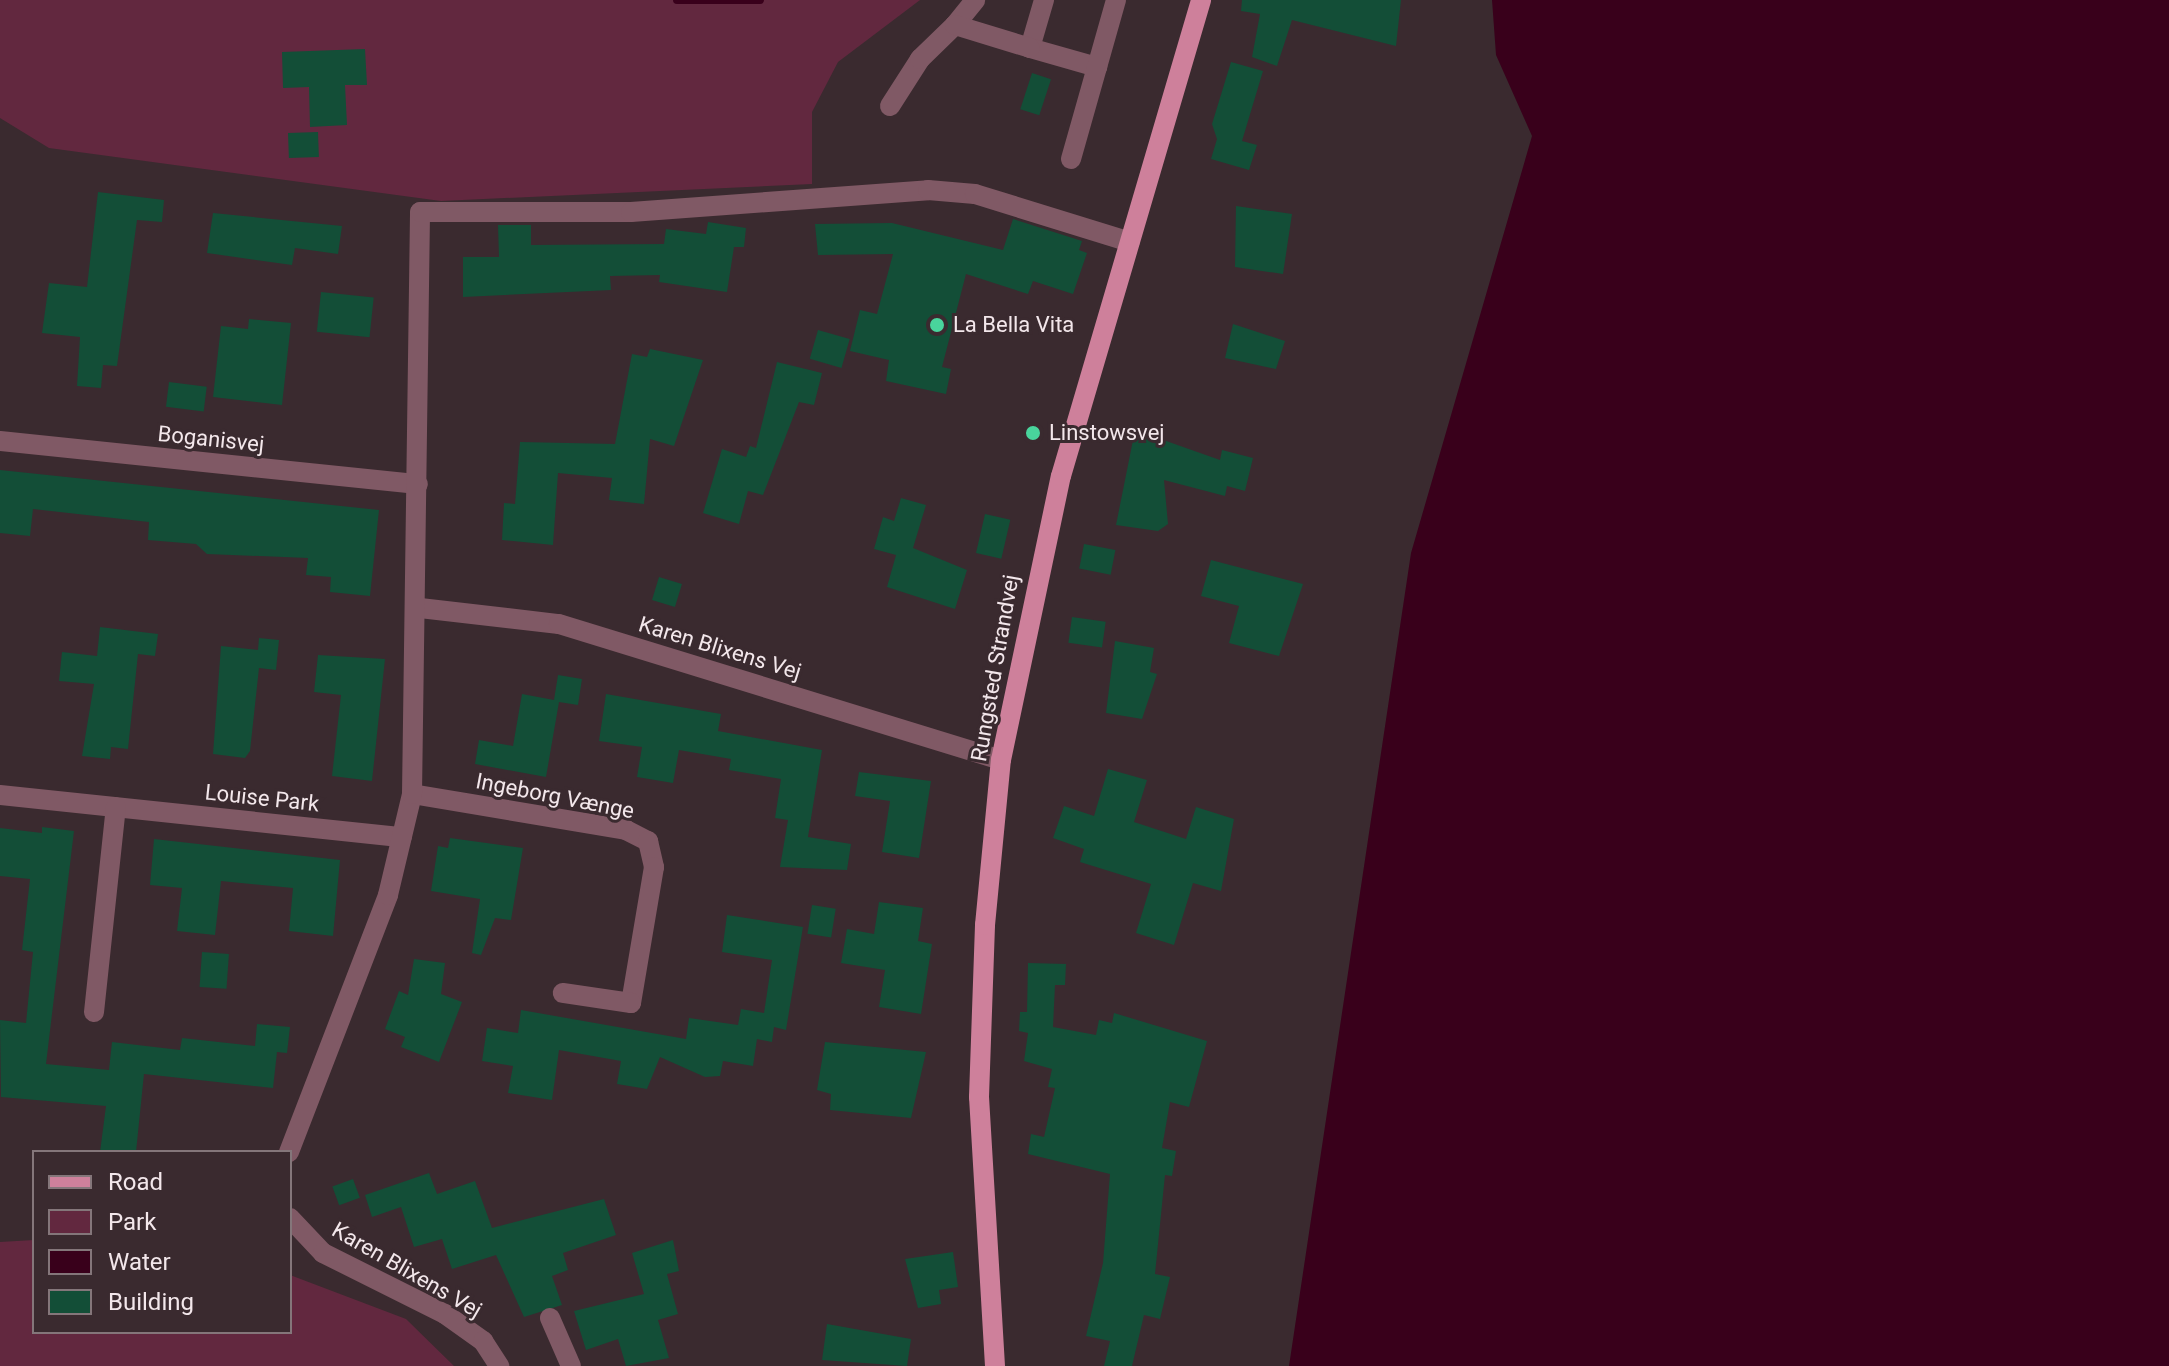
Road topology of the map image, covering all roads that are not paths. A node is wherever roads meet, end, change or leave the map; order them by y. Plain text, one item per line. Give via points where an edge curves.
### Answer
1 (975, 0) edge
2 (1044, 0) edge
3 (1116, 0) edge
4 (1201, 0) edge
5 (955, 25) junction
6 (1030, 48) junction
7 (1097, 67) junction
8 (890, 106) dead end
9 (1071, 159) dead end
10 (1130, 242) junction
11 (0, 441) edge
12 (418, 484) junction
13 (420, 608) junction
14 (1001, 760) junction
15 (412, 794) junction
16 (0, 795) edge
17 (116, 807) junction
18 (402, 837) junction
19 (563, 993) dead end
20 (94, 1012) dead end
21 (290, 1150) edge
22 (292, 1220) edge
23 (550, 1318) dead end
24 (499, 1366) edge
25 (571, 1366) edge
26 (995, 1366) edge

1 - 5 street
2 - 6 street
3 - 7 street
4 - 10 main road, Rungsted Strandvej
5 - 6 street
5 - 8 street via 920,59
6 - 7 street
7 - 9 street
10 - 12 street via 975,194 928,190 631,212 420,212
10 - 14 main road, Rungsted Strandvej via 1061,476
11 - 12 street, Boganisvej
12 - 13 street
13 - 14 street, Karen Blixens Vej via 559,624
13 - 15 street
14 - 26 main road, Rungsted Strandvej via 985,925 979,1097
15 - 18 street
15 - 19 street, Ingeborg Vænge via 626,830 648,841 654,867 631,1003
16 - 17 street, Louise Park
17 - 18 street, Louise Park
17 - 20 street
18 - 21 street via 388,895
22 - 24 street, Karen Blixens Vej via 323,1253 445,1314 483,1341
23 - 25 street

